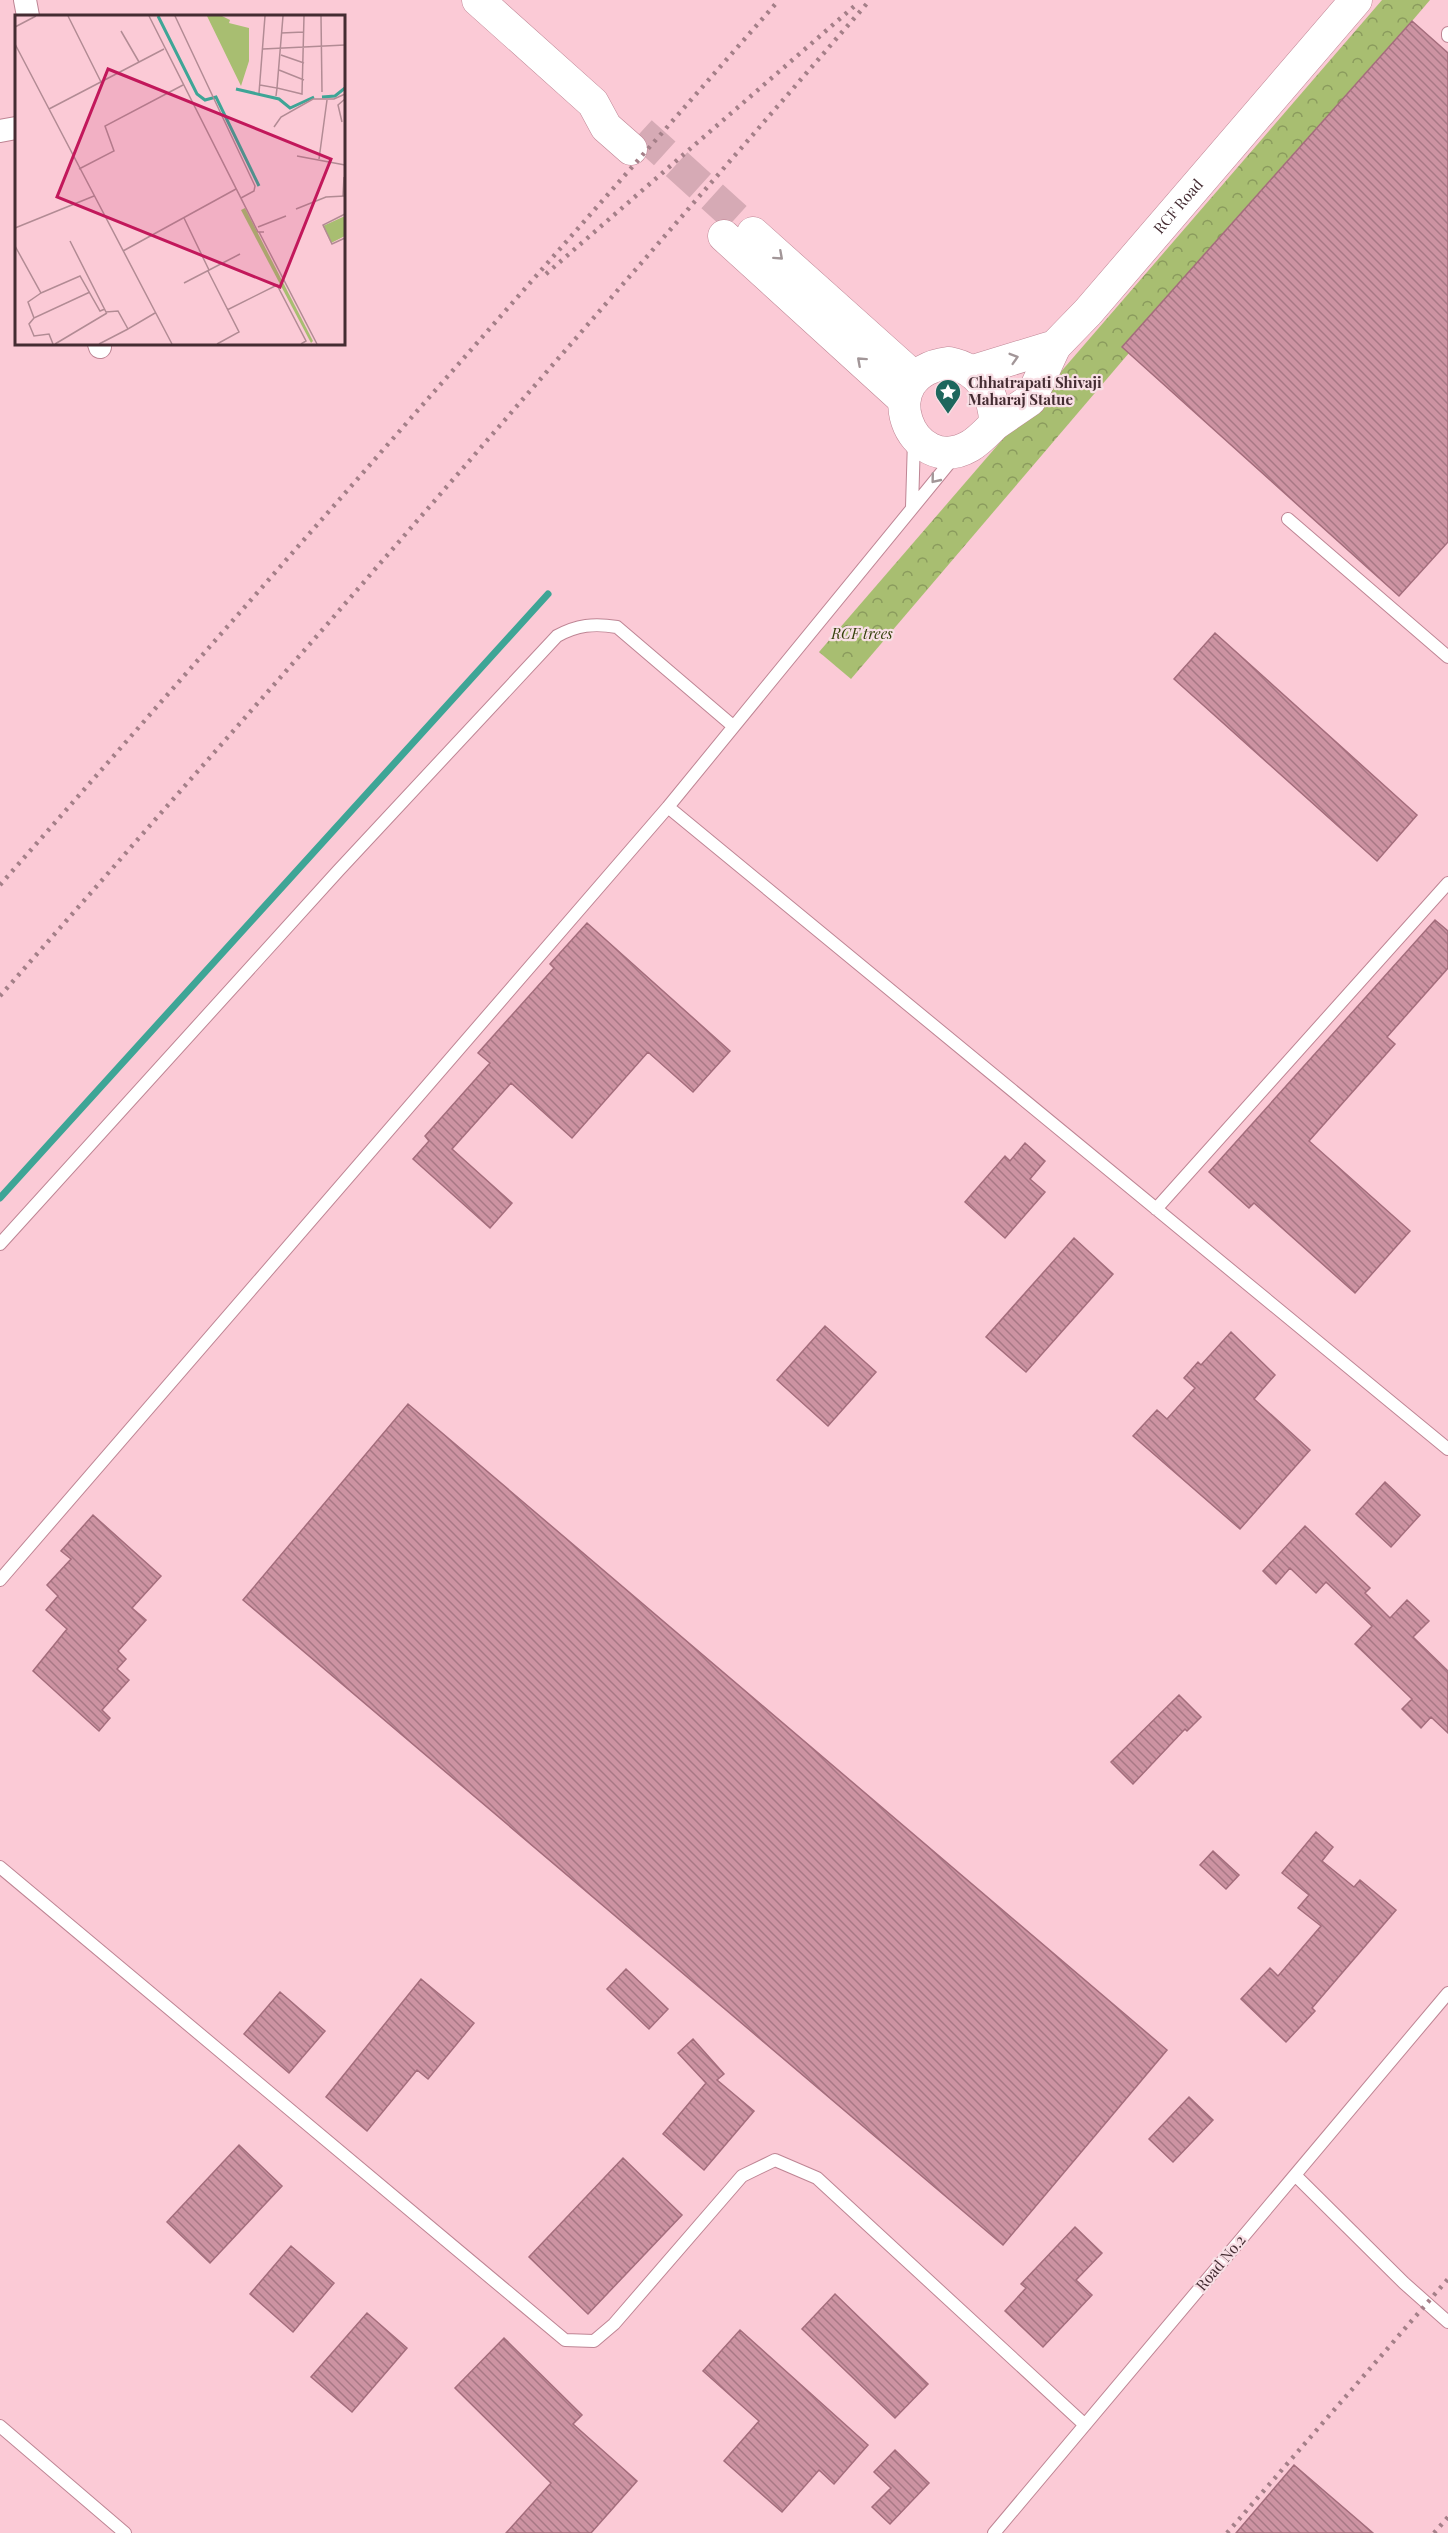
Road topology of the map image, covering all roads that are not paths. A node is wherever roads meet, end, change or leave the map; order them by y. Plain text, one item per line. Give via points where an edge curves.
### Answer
1 (25, 0) edge
2 (478, 0) edge
3 (1356, 0) edge
4 (28, 15) edge
5 (15, 128) edge
6 (0, 131) edge
7 (636, 141) tunnel mouth
8 (730, 227) tunnel mouth
9 (1055, 346) junction
10 (973, 371) junction
11 (910, 389) junction
12 (994, 424) junction
13 (914, 436) junction
14 (959, 451) junction
15 (912, 508) junction
16 (1288, 519) dead end
17 (1448, 657) edge
18 (733, 726) junction
19 (668, 807) junction
20 (1448, 883) edge
21 (1156, 1209) junction
22 (0, 1244) edge
23 (1448, 1449) edge
24 (0, 1580) edge
25 (0, 1867) edge
26 (1448, 1993) edge
27 (1295, 2175) junction
28 (1448, 2322) edge
29 (1085, 2425) junction
30 (0, 2426) edge
31 (125, 2533) edge
32 (994, 2533) edge

1 - 4 street
2 - 7 street via 592,103 615,112
3 - 9 street, RCF Road
5 - 6 street
8 - 11 street
10 -> 9 street, RCF Road
9 - 12 street via 1030,400
10 - 11 street via 949,363 925,370
10 - 12 street via 988,391
11 - 13 street via 906,419
12 - 14 street via 971,446
13 - 14 street via 934,450
13 - 15 lane
14 -> 15 lane
15 - 18 lane
16 - 17 lane
18 - 19 lane
18 - 22 lane via 617,627 575,626 556,636
19 - 21 lane
19 - 24 lane
20 - 21 lane
21 - 23 lane
25 - 29 lane via 565,2340 594,2341 607,2330 742,2176 775,2160 817,2178
26 - 27 lane, Road No.2
27 - 28 lane
27 - 29 lane, Road No.2
29 - 32 lane, Road No.2
30 - 31 lane

